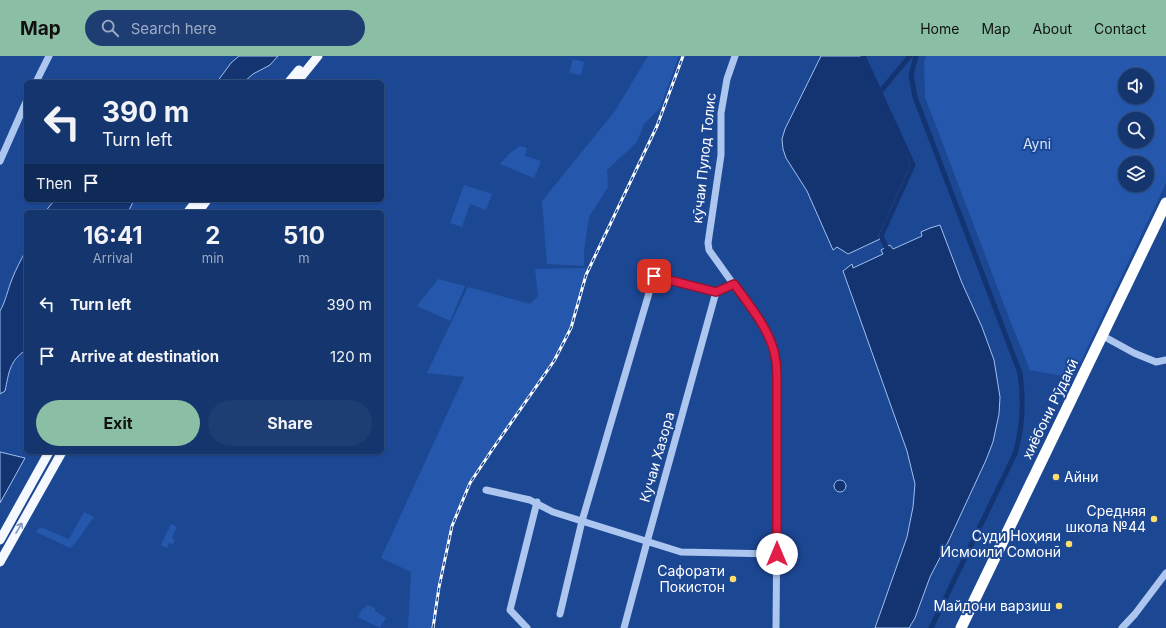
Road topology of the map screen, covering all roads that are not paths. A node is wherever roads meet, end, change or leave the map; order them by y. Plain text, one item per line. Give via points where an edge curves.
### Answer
1 (49, 56) edge
2 (310, 56) edge
3 (318, 56) edge
4 (735, 56) edge
5 (37, 80) edge
6 (291, 80) edge
7 (299, 80) edge
8 (24, 107) edge
9 (0, 162) edge
10 (1166, 203) edge
11 (734, 284) junction
12 (716, 292) junction
13 (1103, 336) junction
14 (1166, 360) edge
15 (48, 454) edge
16 (61, 454) edge
17 (486, 490) dead end
18 (537, 502) junction
19 (582, 521) junction
20 (0, 540) edge
21 (647, 542) junction
22 (777, 554) junction
23 (0, 562) edge
24 (1166, 573) edge
25 (560, 614) dead end
26 (527, 628) edge
27 (624, 628) edge
28 (776, 628) edge
29 (961, 628) edge
30 (1122, 628) edge

1 - 5 street
2 - 6 main road
3 - 7 main road
4 - 11 street, кӯчаи Пулод Толис via 721,113 721,155 708,243 709,250
8 - 9 street
10 - 13 highway, хиёбони Рӯдакӣ
11 - 12 street
11 - 22 street, кӯчаи Пулод Толис via 767,334 776,360
12 - 19 street via 654,276
12 - 21 street, Кучаи Хазора
13 - 14 street via 1156,362
13 - 29 highway, хиёбони Рӯдакӣ
15 - 20 main road
23 -> 16 main road
17 - 18 street
18 - 19 street via 553,512
18 - 26 street via 510,610
19 - 21 street
19 - 25 street
21 - 22 street via 681,552
21 - 27 street, Кучаи Хазора
22 - 28 street, кӯчаи Пулод Толис
24 - 30 street

